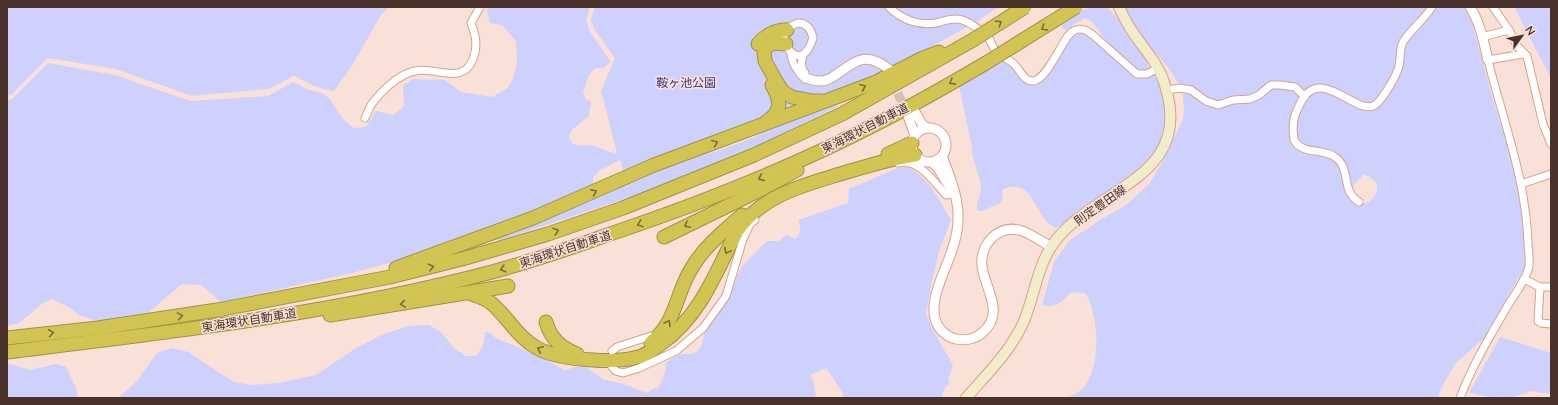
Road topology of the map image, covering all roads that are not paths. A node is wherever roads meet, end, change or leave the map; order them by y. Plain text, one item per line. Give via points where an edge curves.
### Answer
1 (480, 7) edge
2 (889, 7) edge
3 (1025, 7) edge
4 (1076, 7) edge
5 (1119, 7) edge
6 (1432, 7) edge
7 (1470, 7) edge
8 (1493, 7) edge
9 (787, 30) junction
10 (1509, 30) junction
11 (1482, 37) junction
12 (973, 40) junction
13 (788, 48) junction
14 (1523, 54) junction
15 (803, 55) junction
16 (1488, 60) junction
17 (1158, 68) junction
18 (888, 71) tunnel mouth
19 (809, 79) junction
20 (1166, 90) junction
21 (839, 96) junction
22 (1304, 96) junction
23 (765, 106) dead end
24 (779, 106) junction
25 (365, 118) dead end
26 (882, 121) junction
27 (761, 125) junction
28 (927, 128) junction
29 (914, 144) junction
30 (1551, 144) edge
31 (942, 156) junction
32 (932, 162) junction
33 (1551, 174) edge
34 (1521, 184) junction
35 (954, 194) junction
36 (1359, 202) dead end
37 (664, 237) dead end
38 (1051, 247) junction
39 (1524, 279) junction
40 (508, 286) dead end
41 (1540, 287) junction
42 (1551, 287) edge
43 (307, 293) junction
44 (469, 293) junction
45 (546, 322) dead end
46 (1551, 324) edge
47 (219, 326) junction
48 (651, 336) dead end
49 (10, 338) edge
50 (10, 351) edge
51 (612, 352) dead end
52 (612, 367) dead end
53 (966, 398) edge
54 (1460, 398) edge

1 - 25 street via 472,23 475,54 466,70 455,74 423,70 408,73 381,94 371,105
2 - 17 street via 905,19 918,23 938,23 953,18 966,21 988,37 996,51 1016,65 1023,76 1032,81 1045,73 1072,31 1081,28 1093,35 1137,74 1147,74
12 -> 3 highway, 東海環状自動車道, bridge
4 -> 26 highway, 東海環状自動車道, bridge via 986,63
5 - 17 main road, 則定豊田線 via 1131,30
6 - 22 street via 1402,44 1399,68 1379,101 1370,108 1335,91 1309,91
7 - 11 street
8 - 10 street
9 - 13 street via 784,36
9 - 15 street via 798,23 810,29 813,38
9 - 24 highway via 761,40 756,50 758,62 778,95
10 - 11 street
10 - 14 street
11 - 16 street
21 -> 12 highway via 876,82 923,58
43 -> 12 highway, 東海環状自動車道 via 390,277 462,259 548,234 623,208 754,155 842,114
13 - 15 street via 798,56
13 - 19 street via 802,77
13 - 21 highway via 776,42 766,48 763,56 783,92 792,97 812,101
14 - 16 street
14 - 30 street via 1527,56 1543,124
15 - 19 street via 801,69
16 - 34 street
17 - 20 main road, 則定豊田線
18 - 19 street via 880,63 864,59 856,61 823,82
20 - 22 street via 1191,90 1206,101 1218,105 1233,100 1250,99 1271,86 1295,87
20 - 38 main road, 則定豊田線 via 1169,126 1156,160 1135,180 1078,219
21 - 27 highway
22 - 36 street via 1293,119 1294,140 1299,147 1334,156 1340,161 1350,193
23 - 24 highway via 769,110
24 - 27 highway via 774,115
26 -> 37 highway via 756,192
26 -> 47 highway, 東海環状自動車道 via 720,195 551,255 428,288
43 -> 27 highway via 395,268 506,229 654,165
28 - 29 street via 922,130
28 - 29 street via 911,114
28 - 31 street via 937,130 944,137 946,147
29 - 32 street via 923,161
29 -> 44 highway via 885,161 798,187 773,198 756,210 743,222 703,298 683,326 652,351 639,357 602,361 548,353 528,343 491,303
45 -> 29 highway via 555,340 576,354 603,358 638,352 654,341 665,328 688,274 698,259 753,205 787,185
31 - 32 street
31 - 35 street via 954,186
32 - 35 street
33 - 34 street
34 - 39 street via 1527,219 1529,268
35 - 38 street via 958,219 955,240 934,301 935,319 946,334 960,340 975,338 987,329 993,318 994,306 984,276 982,257 987,242 993,236 1001,231 1019,230
35 - 52 street via 946,195 918,166 903,162 802,191 784,200 750,224 742,239 726,296 703,328 676,351 638,368 623,373 616,372
38 - 53 main road, 則定豊田線 via 1040,269 1024,322 1015,338
39 - 41 street
39 - 54 street via 1477,361
40 - 44 highway
41 - 42 street
41 - 46 street via 1538,321
49 -> 43 highway, 東海環状自動車道 via 161,319
44 -> 47 highway via 336,315
47 - 50 highway, 東海環状自動車道
48 - 51 street via 617,347

